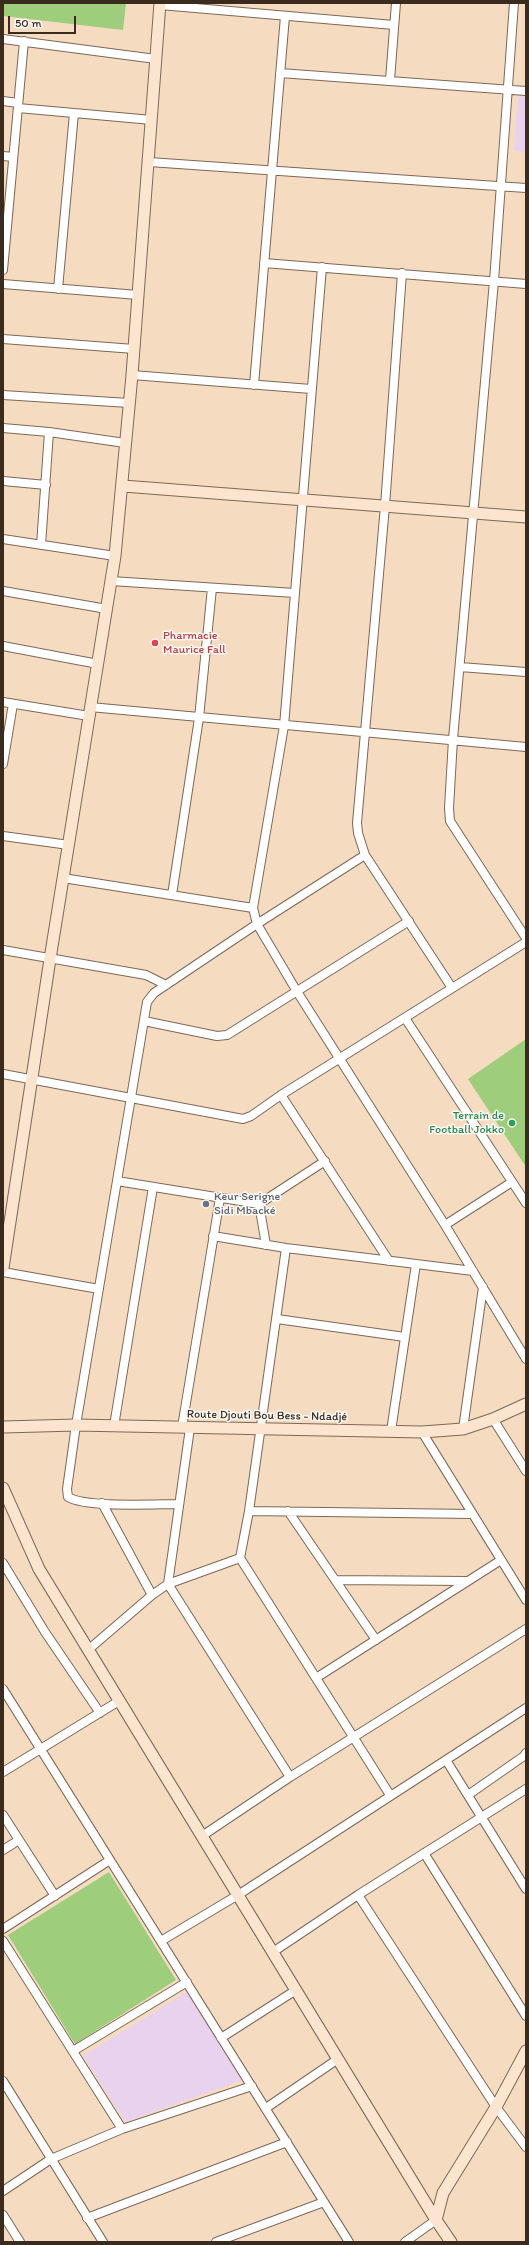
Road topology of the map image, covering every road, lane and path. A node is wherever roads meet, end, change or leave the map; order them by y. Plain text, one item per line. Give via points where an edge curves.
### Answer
1 (396, 3) edge
2 (514, 3) edge
3 (160, 4) edge
4 (285, 16) junction
5 (394, 25) junction
6 (3, 38) edge
7 (24, 41) junction
8 (156, 59) junction
9 (280, 73) junction
10 (390, 80) junction
11 (508, 89) junction
12 (526, 91) edge
13 (3, 101) edge
14 (18, 105) junction
15 (74, 113) junction
16 (152, 120) junction
17 (3, 156) edge
18 (13, 157) junction
19 (149, 162) junction
20 (272, 171) junction
21 (501, 187) junction
22 (526, 188) edge
23 (6, 208) edge
24 (264, 263) junction
25 (322, 267) junction
26 (3, 270) edge
27 (402, 273) junction
28 (494, 281) junction
29 (3, 284) edge
30 (526, 284) edge
31 (58, 289) junction
32 (138, 295) junction
33 (3, 339) edge
34 (134, 349) junction
35 (132, 374) junction
36 (254, 385) junction
37 (311, 389) junction
38 (3, 394) edge
39 (129, 403) junction
40 (3, 428) edge
41 (49, 432) junction
42 (125, 443) junction
43 (3, 481) edge
44 (46, 485) junction
45 (123, 486) junction
46 (302, 500) junction
47 (385, 506) junction
48 (474, 513) junction
49 (526, 517) edge
50 (3, 539) edge
51 (41, 545) junction
52 (115, 556) junction
53 (111, 582) junction
54 (212, 588) junction
55 (3, 591) edge
56 (295, 593) junction
57 (107, 609) junction
58 (3, 646) edge
59 (98, 664) junction
60 (460, 668) junction
61 (526, 672) edge
62 (3, 702) edge
63 (13, 704) junction
64 (90, 712) junction
65 (199, 718) junction
66 (284, 726) junction
67 (365, 734) junction
68 (453, 739) junction
69 (526, 747) edge
70 (3, 764) edge
71 (3, 836) edge
72 (69, 845) junction
73 (365, 855) junction
74 (63, 878) junction
75 (172, 895) junction
76 (253, 908) junction
77 (409, 921) junction
78 (257, 924) junction
79 (526, 938) edge
80 (526, 942) edge
81 (3, 950) edge
82 (50, 958) junction
83 (166, 985) junction
84 (452, 988) junction
85 (296, 990) junction
86 (405, 1018) junction
87 (144, 1021) junction
88 (340, 1059) junction
89 (3, 1074) edge
90 (31, 1081) junction
91 (281, 1095) junction
92 (131, 1099) junction
93 (325, 1161) junction
94 (117, 1181) junction
95 (512, 1182) junction
96 (153, 1187) junction
97 (220, 1198) junction
98 (526, 1203) edge
99 (259, 1204) junction
100 (7, 1208) edge
101 (445, 1225) junction
102 (213, 1236) junction
103 (266, 1245) junction
104 (286, 1248) junction
105 (389, 1261) junction
106 (416, 1264) junction
107 (3, 1266) edge
108 (473, 1271) junction
109 (3, 1272) edge
110 (483, 1287) junction
111 (99, 1289) junction
112 (277, 1319) junction
113 (405, 1337) junction
114 (526, 1359) edge
115 (526, 1404) edge
116 (493, 1419) junction
117 (76, 1425) junction
118 (114, 1426) junction
119 (3, 1427) edge
120 (186, 1427) junction
121 (261, 1429) junction
122 (463, 1429) junction
123 (391, 1431) junction
124 (422, 1432) junction
125 (526, 1471) edge
126 (3, 1488) edge
127 (102, 1503) junction
128 (179, 1504) junction
129 (249, 1510) junction
130 (288, 1511) junction
131 (472, 1514) junction
132 (240, 1558) junction
133 (501, 1560) junction
134 (3, 1563) edge
135 (336, 1580) junction
136 (467, 1581) junction
137 (168, 1584) junction
138 (152, 1595) junction
139 (526, 1600) edge
140 (526, 1629) edge
141 (376, 1640) junction
142 (88, 1650) junction
143 (316, 1678) junction
144 (3, 1690) edge
145 (119, 1701) junction
146 (526, 1708) edge
147 (100, 1713) junction
148 (354, 1737) junction
149 (41, 1749) junction
150 (525, 1756) edge
151 (446, 1760) junction
152 (3, 1772) edge
153 (290, 1777) junction
154 (526, 1789) edge
155 (390, 1795) junction
156 (468, 1795) junction
157 (3, 1815) edge
158 (481, 1817) junction
159 (202, 1836) junction
160 (19, 1840) junction
161 (3, 1850) edge
162 (424, 1853) junction
163 (110, 1860) junction
164 (526, 1889) edge
165 (238, 1895) junction
166 (358, 1895) junction
167 (55, 1896) junction
168 (3, 1930) edge
169 (160, 1940) junction
170 (3, 1941) edge
171 (273, 1952) junction
172 (186, 1982) junction
173 (296, 1990) junction
174 (526, 2016) edge
175 (222, 2038) junction
176 (73, 2051) junction
177 (526, 2051) edge
178 (338, 2060) junction
179 (3, 2081) edge
180 (252, 2086) junction
181 (496, 2107) junction
182 (266, 2108) junction
183 (122, 2129) junction
184 (287, 2142) junction
185 (526, 2147) edge
186 (51, 2159) junction
187 (3, 2191) edge
188 (324, 2202) junction
189 (3, 2215) edge
190 (88, 2218) junction
191 (436, 2220) junction
192 (20, 2242) edge
193 (103, 2242) edge
194 (216, 2242) edge
195 (349, 2242) edge
196 (405, 2242) edge
197 (452, 2242) edge

1 - 5 street
2 - 11 street
3 - 4 street
3 - 8 main road
4 - 5 street
4 - 9 street
5 - 10 street
6 - 7 street
7 - 8 street
7 - 14 street
8 - 16 main road
9 - 10 street
9 - 20 street
10 - 11 street
11 - 12 street
11 - 21 street
13 - 14 street
14 - 15 street
14 - 18 street
15 - 16 street
15 - 31 street
16 - 19 main road
17 - 18 street
18 - 23 street
19 - 20 street
19 - 32 main road
20 - 21 street
20 - 24 street
21 - 22 street
21 - 28 street
23 - 26 street
24 - 25 street
24 - 36 street
25 - 27 street
25 - 37 street
27 - 28 street
27 - 47 street
28 - 30 street
28 - 48 street
29 - 31 street
31 - 32 street
32 - 34 main road
33 - 34 street
34 - 35 main road
35 - 36 street
35 - 39 main road
36 - 37 street
37 - 46 street
38 - 39 street
39 - 42 main road
40 - 41 street
41 - 42 street
41 - 44 street
42 - 45 main road
43 - 44 street
44 - 51 street
45 - 46 main road
45 - 52 main road
46 - 47 main road
46 - 56 street
47 - 48 main road
47 - 67 street
48 - 49 main road
48 - 60 street
50 - 51 street
51 - 52 street
52 - 53 main road
53 - 54 street
53 - 57 main road
54 - 56 street
54 - 65 street
55 - 57 street
56 - 66 street
57 - 59 main road
58 - 59 street
59 - 64 main road
60 - 61 street
60 - 68 street
62 - 63 street
63 - 64 street
63 - 70 street
64 - 65 street
64 - 72 main road
65 - 66 street
65 - 75 street
66 - 67 street
66 - 76 street
67 - 68 street
67 - 73 street via 357,823
68 - 69 street
68 - 79 street via 450,821
71 - 72 street
72 - 74 main road
73 - 77 street
73 - 78 street
74 - 75 street
74 - 82 main road
75 - 76 street
76 - 78 street
77 - 84 street
77 - 85 street
78 - 83 street
78 - 85 street
80 - 84 street
81 - 82 street
82 - 83 street via 146,975
82 - 90 main road
83 - 87 street via 150,997
84 - 86 street
85 - 87 street via 227,1035 217,1036
85 - 88 street
86 - 88 street
86 - 95 street
87 - 92 street
88 - 91 street
88 - 101 street
89 - 90 street
90 - 92 street
90 - 100 main road
91 - 92 street via 251,1116 243,1118
91 - 93 street
92 - 94 street
93 - 99 street
93 - 105 street
94 - 96 street
94 - 111 street
95 - 98 street
95 - 101 street
96 - 97 street
96 - 118 street
97 - 99 street
97 - 102 street
99 - 103 street
100 - 107 main road
101 - 108 street
102 - 103 street
102 - 120 street
103 - 104 street
104 - 105 street
104 - 112 street
105 - 106 street
106 - 108 street
106 - 113 street
108 - 110 street
109 - 111 street
110 - 114 street
110 - 122 street
111 - 117 street
112 - 113 street
112 - 121 street
113 - 123 street
115 - 116 main road, Route Djouti Bou Bess - Ndadjé
116 - 122 main road, Route Djouti Bou Bess - Ndadjé
116 - 125 street
117 - 118 main road, Route Djouti Bou Bess - Ndadjé
117 - 119 main road, Route Djouti Bou Bess - Ndadjé
117 - 127 street via 68,1497 73,1500
118 - 120 main road, Route Djouti Bou Bess - Ndadjé
120 - 121 main road, Route Djouti Bou Bess - Ndadjé
120 - 128 street
121 - 123 main road, Route Djouti Bou Bess - Ndadjé
121 - 129 street
122 - 124 main road, Route Djouti Bou Bess - Ndadjé
123 - 124 main road, Route Djouti Bou Bess - Ndadjé
124 - 131 street
126 - 142 main road via 39,1569
127 - 128 street
127 - 138 street
128 - 137 street
129 - 130 street
129 - 132 street
130 - 131 street
130 - 135 street
131 - 133 street
132 - 137 street
132 - 143 street
133 - 136 street
133 - 139 street
134 - 147 street via 45,1632
135 - 136 street
135 - 141 street
136 - 141 street
137 - 138 street
137 - 153 street
138 - 142 street
140 - 148 street
141 - 143 street
142 - 145 main road
143 - 148 street
144 - 149 street
145 - 147 street
145 - 159 main road
146 - 151 street
147 - 149 street
148 - 153 street
148 - 155 street
149 - 152 street
149 - 163 street
150 - 156 street
151 - 155 street
151 - 156 street
153 - 159 street
154 - 158 street
155 - 165 street
156 - 158 street
157 - 160 street
158 - 162 street
158 - 164 street
159 - 165 main road
160 - 161 street
160 - 167 street
162 - 166 street
162 - 174 street
163 - 167 street
163 - 169 street
165 - 169 street
165 - 171 main road
166 - 171 street
166 - 181 street
167 - 168 street
169 - 172 street
170 - 176 street
171 - 173 main road
172 - 175 street
172 - 176 street
173 - 175 street
173 - 178 main road
175 - 180 street
176 - 183 street
177 - 181 main road
178 - 182 street
178 - 191 main road
179 - 186 street
180 - 182 street
180 - 183 street
181 - 185 street
181 - 191 main road via 443,2193
182 - 184 street
183 - 186 street
184 - 188 street
184 - 190 street
186 - 187 street
186 - 190 street
188 - 194 street
188 - 195 street
189 - 192 street
190 - 193 street
191 - 196 street
191 - 197 main road

